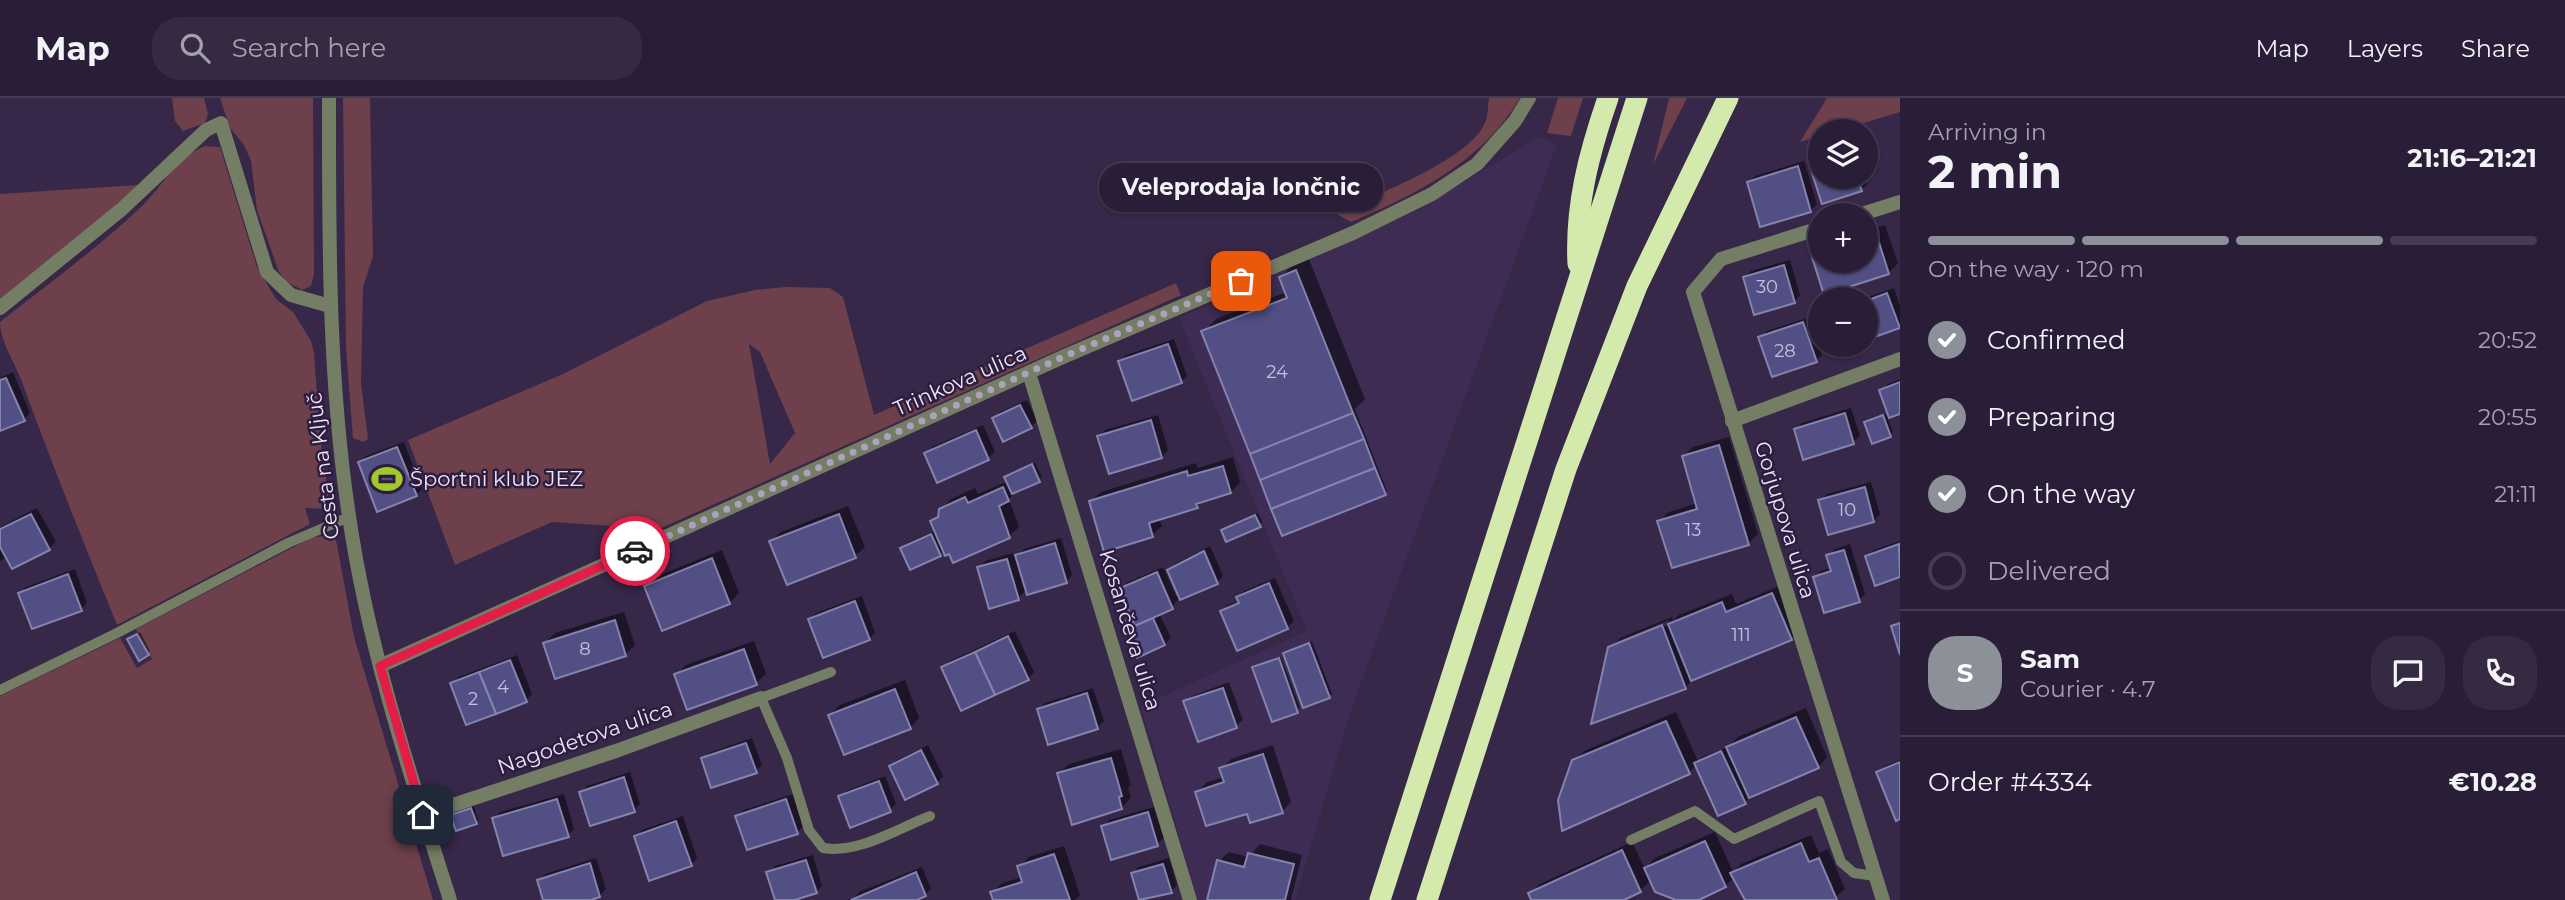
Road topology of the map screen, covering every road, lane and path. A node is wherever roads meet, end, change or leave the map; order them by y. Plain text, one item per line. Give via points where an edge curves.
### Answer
1 (329, 98) edge
2 (1529, 98) edge
3 (1608, 98) edge
4 (1637, 98) edge
5 (1728, 98) edge
6 (1900, 202) edge
7 (1878, 209) edge
8 (1808, 232) edge
9 (1578, 277) junction
10 (330, 306) junction
11 (0, 308) edge
12 (1900, 359) edge
13 (1029, 373) junction
14 (1732, 421) junction
15 (349, 517) junction
16 (380, 666) junction
17 (831, 672) dead end
18 (0, 690) edge
19 (761, 698) junction
20 (423, 815) junction
21 (929, 816) dead end
22 (1631, 840) dead end
23 (1875, 876) junction
24 (450, 900) edge
25 (1189, 900) edge
26 (1380, 900) edge
27 (1427, 900) edge
28 (1883, 900) edge

1 - 10 street, Cesta na Ključ
2 - 13 street, Trinkova ulica via 1516,121 1477,164 1433,194
3 - 9 highway via 1589,155 1580,203
4 - 9 highway
5 - 27 highway via 1637,286 1566,469
6 - 7 street
8 - 14 street, Gorjupova ulica via 1721,258 1693,292
9 - 26 highway
10 - 11 street via 291,295 267,272 221,123 206,130 122,209
10 - 15 street, Cesta na Ključ
12 - 14 street
13 - 16 street, Trinkova ulica
13 - 25 street, Kosančeva ulica
14 - 23 street, Gorjupova ulica
15 - 16 street, Cesta na Ključ
15 - 18 lane via 288,543
16 - 20 street, Cesta na Ključ
17 - 19 lane
19 - 20 street, Nagodetova ulica
19 - 21 lane via 787,758 809,830 822,848 835,850 864,843
20 - 24 street, Cesta na Ključ
22 - 23 lane via 1695,811 1734,839 1819,801 1841,862 1854,873
23 - 28 street, Gorjupova ulica

